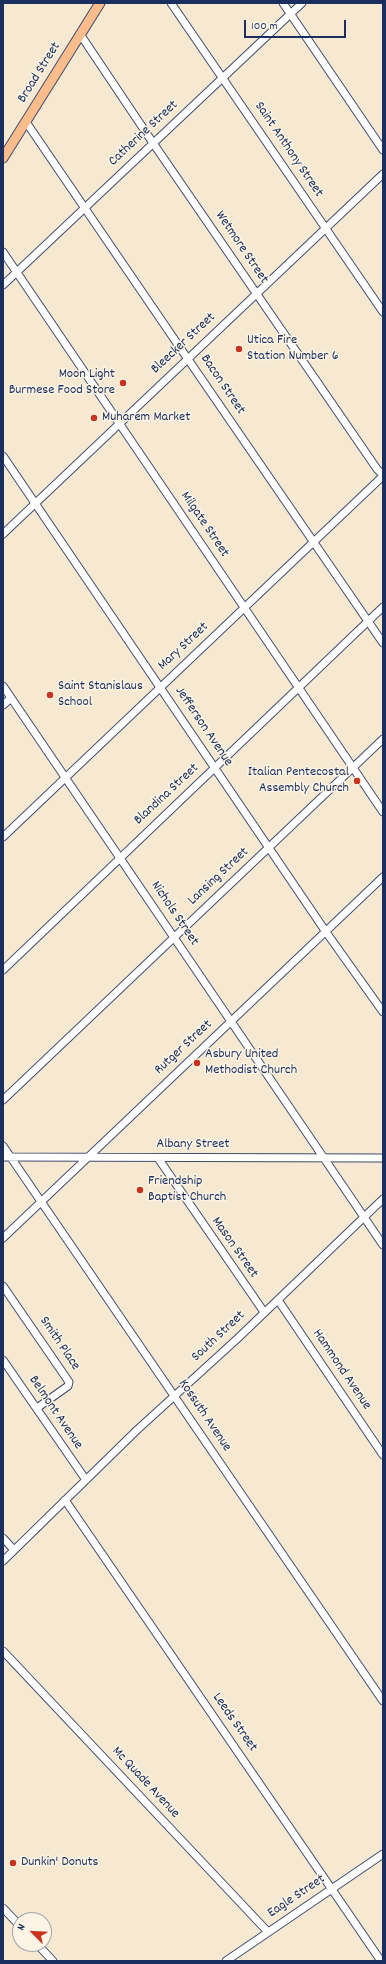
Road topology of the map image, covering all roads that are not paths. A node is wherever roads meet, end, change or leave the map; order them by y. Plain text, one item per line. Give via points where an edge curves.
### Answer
1 (100, 3) edge
2 (171, 3) edge
3 (283, 3) edge
4 (302, 3) edge
5 (291, 14) junction
6 (80, 34) junction
7 (223, 78) junction
8 (26, 122) junction
9 (153, 143) junction
10 (383, 150) edge
11 (3, 158) edge
12 (383, 174) edge
13 (85, 208) junction
14 (326, 228) junction
15 (3, 252) edge
16 (17, 273) junction
17 (3, 285) edge
18 (256, 294) junction
19 (383, 312) edge
20 (188, 358) junction
21 (120, 423) junction
22 (3, 456) edge
23 (383, 476) edge
24 (35, 503) junction
25 (3, 534) edge
26 (314, 542) junction
27 (245, 607) junction
28 (383, 607) edge
29 (368, 622) junction
30 (383, 643) edge
31 (3, 686) edge
32 (160, 688) junction
33 (299, 688) junction
34 (11, 698) junction
35 (3, 706) edge
36 (383, 739) edge
37 (353, 767) junction
38 (215, 768) junction
39 (65, 778) junction
40 (383, 812) edge
41 (3, 837) edge
42 (269, 848) junction
43 (120, 857) junction
44 (383, 877) edge
45 (326, 932) junction
46 (174, 937) junction
47 (3, 970) edge
48 (383, 1012) edge
49 (231, 1021) junction
50 (3, 1100) edge
51 (3, 1146) edge
52 (7, 1157) edge
53 (322, 1157) junction
54 (87, 1158) junction
55 (158, 1158) junction
56 (383, 1158) edge
57 (383, 1198) edge
58 (41, 1201) junction
59 (363, 1217) junction
60 (3, 1238) edge
61 (383, 1245) edge
62 (3, 1286) edge
63 (278, 1300) junction
64 (264, 1312) junction
65 (3, 1360) edge
66 (174, 1396) junction
67 (37, 1408) junction
68 (383, 1455) edge
69 (86, 1480) junction
70 (65, 1500) junction
71 (3, 1538) edge
72 (14, 1550) junction
73 (3, 1561) edge
74 (3, 1651) edge
75 (383, 1701) edge
76 (383, 1854) edge
77 (332, 1889) junction
78 (3, 1908) edge
79 (12, 1918) edge
80 (268, 1932) junction
81 (45, 1952) edge
82 (53, 1961) edge
83 (226, 1961) edge
84 (381, 1961) edge

1 - 6 main road, Broad Street
2 - 7 street, Saint Anthony Street
3 - 5 street
4 - 5 street, Catherine Street
5 - 7 street, Catherine Street
5 - 10 street
6 - 8 main road, Broad Street
6 - 9 street, Wetmore Street
7 - 9 street, Catherine Street
7 - 14 street, Saint Anthony Street
8 - 11 main road, Broad Street
8 - 13 street, Bacon Street
9 - 13 street, Catherine Street
9 - 18 street, Wetmore Street
12 - 14 street, Bleecker Street
13 - 16 street, Catherine Street
13 - 20 street, Bacon Street
14 - 18 street, Bleecker Street
14 - 19 street, Saint Anthony Street
15 - 16 street, Milgate Street
16 - 17 street, Catherine Street
16 - 21 street, Milgate Street
18 - 20 street, Bleecker Street
18 - 23 street, Wetmore Street
20 - 21 street, Bleecker Street
20 - 26 street, Bacon Street
21 - 24 street, Bleecker Street
21 - 27 street, Milgate Street
22 - 24 street, Jefferson Avenue
23 - 26 street, Mary Street
24 - 25 street, Bleecker Street
24 - 32 street, Jefferson Avenue
26 - 27 street, Mary Street
26 - 29 street, Bacon Street
27 - 32 street, Mary Street
27 - 33 street, Milgate Street
28 - 29 street, Blandina Street
29 - 30 street, Bacon Street
29 - 33 street, Blandina Street
31 - 34 street, Nichols Street
32 - 38 street, Jefferson Avenue
32 - 39 street, Mary Street
33 - 37 street, Milgate Street
33 - 38 street, Blandina Street
34 - 35 street
34 - 39 street, Nichols Street
36 - 37 street, Lansing Street
37 - 40 street, Milgate Street
37 - 42 street, Lansing Street
38 - 42 street, Jefferson Avenue
38 - 43 street, Blandina Street
39 - 41 street, Mary Street
39 - 43 street, Nichols Street
42 - 45 street, Jefferson Avenue
42 - 46 street, Lansing Street
43 - 46 street, Nichols Street
43 - 47 street, Blandina Street
44 - 45 street, Rutger Street
45 - 48 street, Jefferson Avenue
45 - 49 street, Rutger Street
46 - 49 street, Nichols Street
46 - 50 street, Lansing Street
49 - 53 street, Nichols Street
49 - 54 street, Rutger Street
51 - 52 street, Kossuth Avenue
52 - 54 street, Albany Street
52 - 58 street, Kossuth Avenue
53 - 55 street, Albany Street
53 - 56 street, Albany Street
53 - 59 street, Nichols Street
54 - 55 street, Albany Street
54 - 58 street, Rutger Street
55 - 64 street, Mason Street
57 - 59 street, South Street
58 - 60 street, Rutger Street
58 - 66 street, Kossuth Avenue
59 - 61 street, Nichols Street
59 - 63 street, South Street
62 - 67 street, Smith Place via 69,1382 68,1386
63 - 64 street, South Street
63 - 68 street, Hammond Avenue
64 - 66 street, South Street
65 - 67 street, Belmont Avenue
66 - 69 street, South Street
66 - 75 street, Kossuth Avenue
67 - 69 street, Belmont Avenue
69 - 70 street, South Street
70 - 72 street, South Street
70 - 77 street, Leeds Street
71 - 72 street
72 - 73 street, South Street
74 - 80 street, Mc Quade Avenue
76 - 77 street, Eagle Street
77 - 80 street, Eagle Street
77 - 84 street, Leeds Street
78 - 79 street
80 - 83 street, Eagle Street
81 - 82 street

